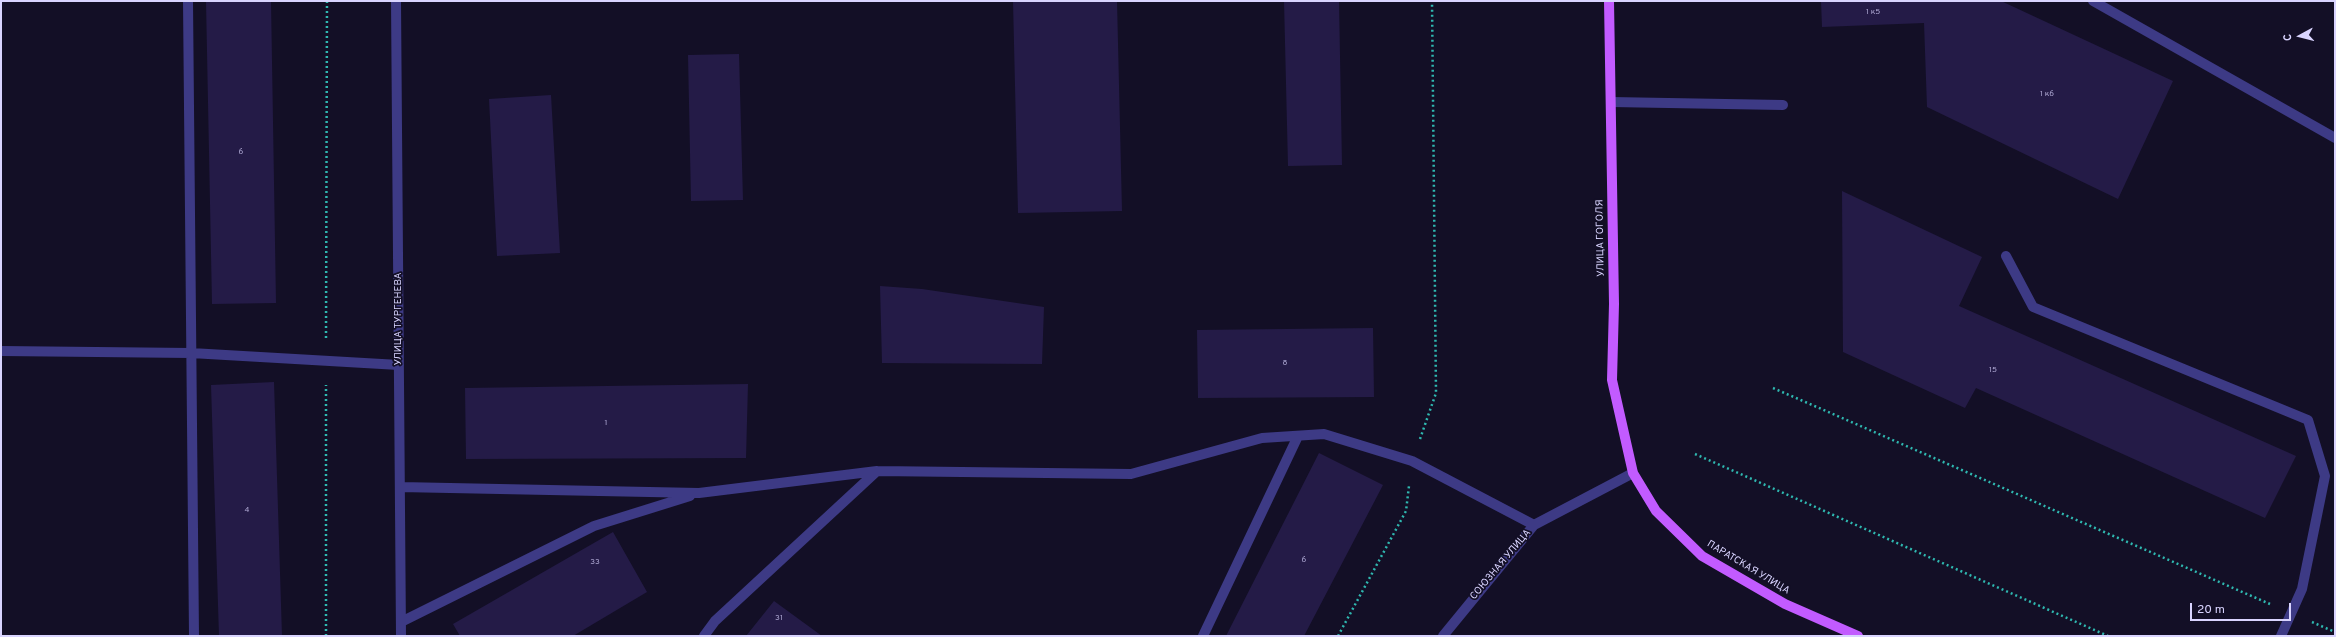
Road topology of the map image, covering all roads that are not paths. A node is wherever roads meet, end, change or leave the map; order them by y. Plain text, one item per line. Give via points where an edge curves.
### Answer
1 (188, 1) edge
2 (396, 1) edge
3 (1609, 1) edge
4 (2092, 1) edge
5 (1611, 102) junction
6 (1783, 104) dead end
7 (2335, 138) edge
8 (2006, 256) dead end
9 (1, 351) edge
10 (191, 353) junction
11 (399, 365) junction
12 (1298, 436) junction
13 (878, 472) junction
14 (1633, 473) junction
15 (400, 487) junction
16 (700, 493) junction
17 (1534, 525) junction
18 (401, 622) junction
19 (194, 636) edge
20 (401, 636) edge
21 (704, 636) edge
22 (1203, 636) edge
23 (1443, 636) edge
24 (1858, 636) edge
25 (2281, 636) edge

1 - 10 street
2 - 11 street, УЛИЦА ТУРГЕНЕВА
3 - 5 main road, УЛИЦА ГОГОЛЯ
4 - 7 street
5 - 6 street
5 - 14 main road, УЛИЦА ГОГОЛЯ via 1614,304 1612,380
8 - 25 street via 2033,307 2308,420 2325,476 2302,589
9 - 10 street
10 - 11 street
10 - 19 street
11 - 15 street, УЛИЦА ТУРГЕНЕВА
12 - 13 street via 1262,438 1131,474
12 - 17 street via 1324,434 1412,461
12 - 22 street
13 - 16 street
13 - 21 street via 715,621
14 - 17 street, СОЮЗНАЯ УЛИЦА
14 - 24 main road, ПАРАТСКАЯ УЛИЦА via 1656,511 1702,556 1785,604
15 - 16 street
15 - 18 street, УЛИЦА ТУРГЕНЕВА
16 - 18 street via 594,526
17 - 23 street, СОЮЗНАЯ УЛИЦА
18 - 20 street, УЛИЦА ТУРГЕНЕВА

